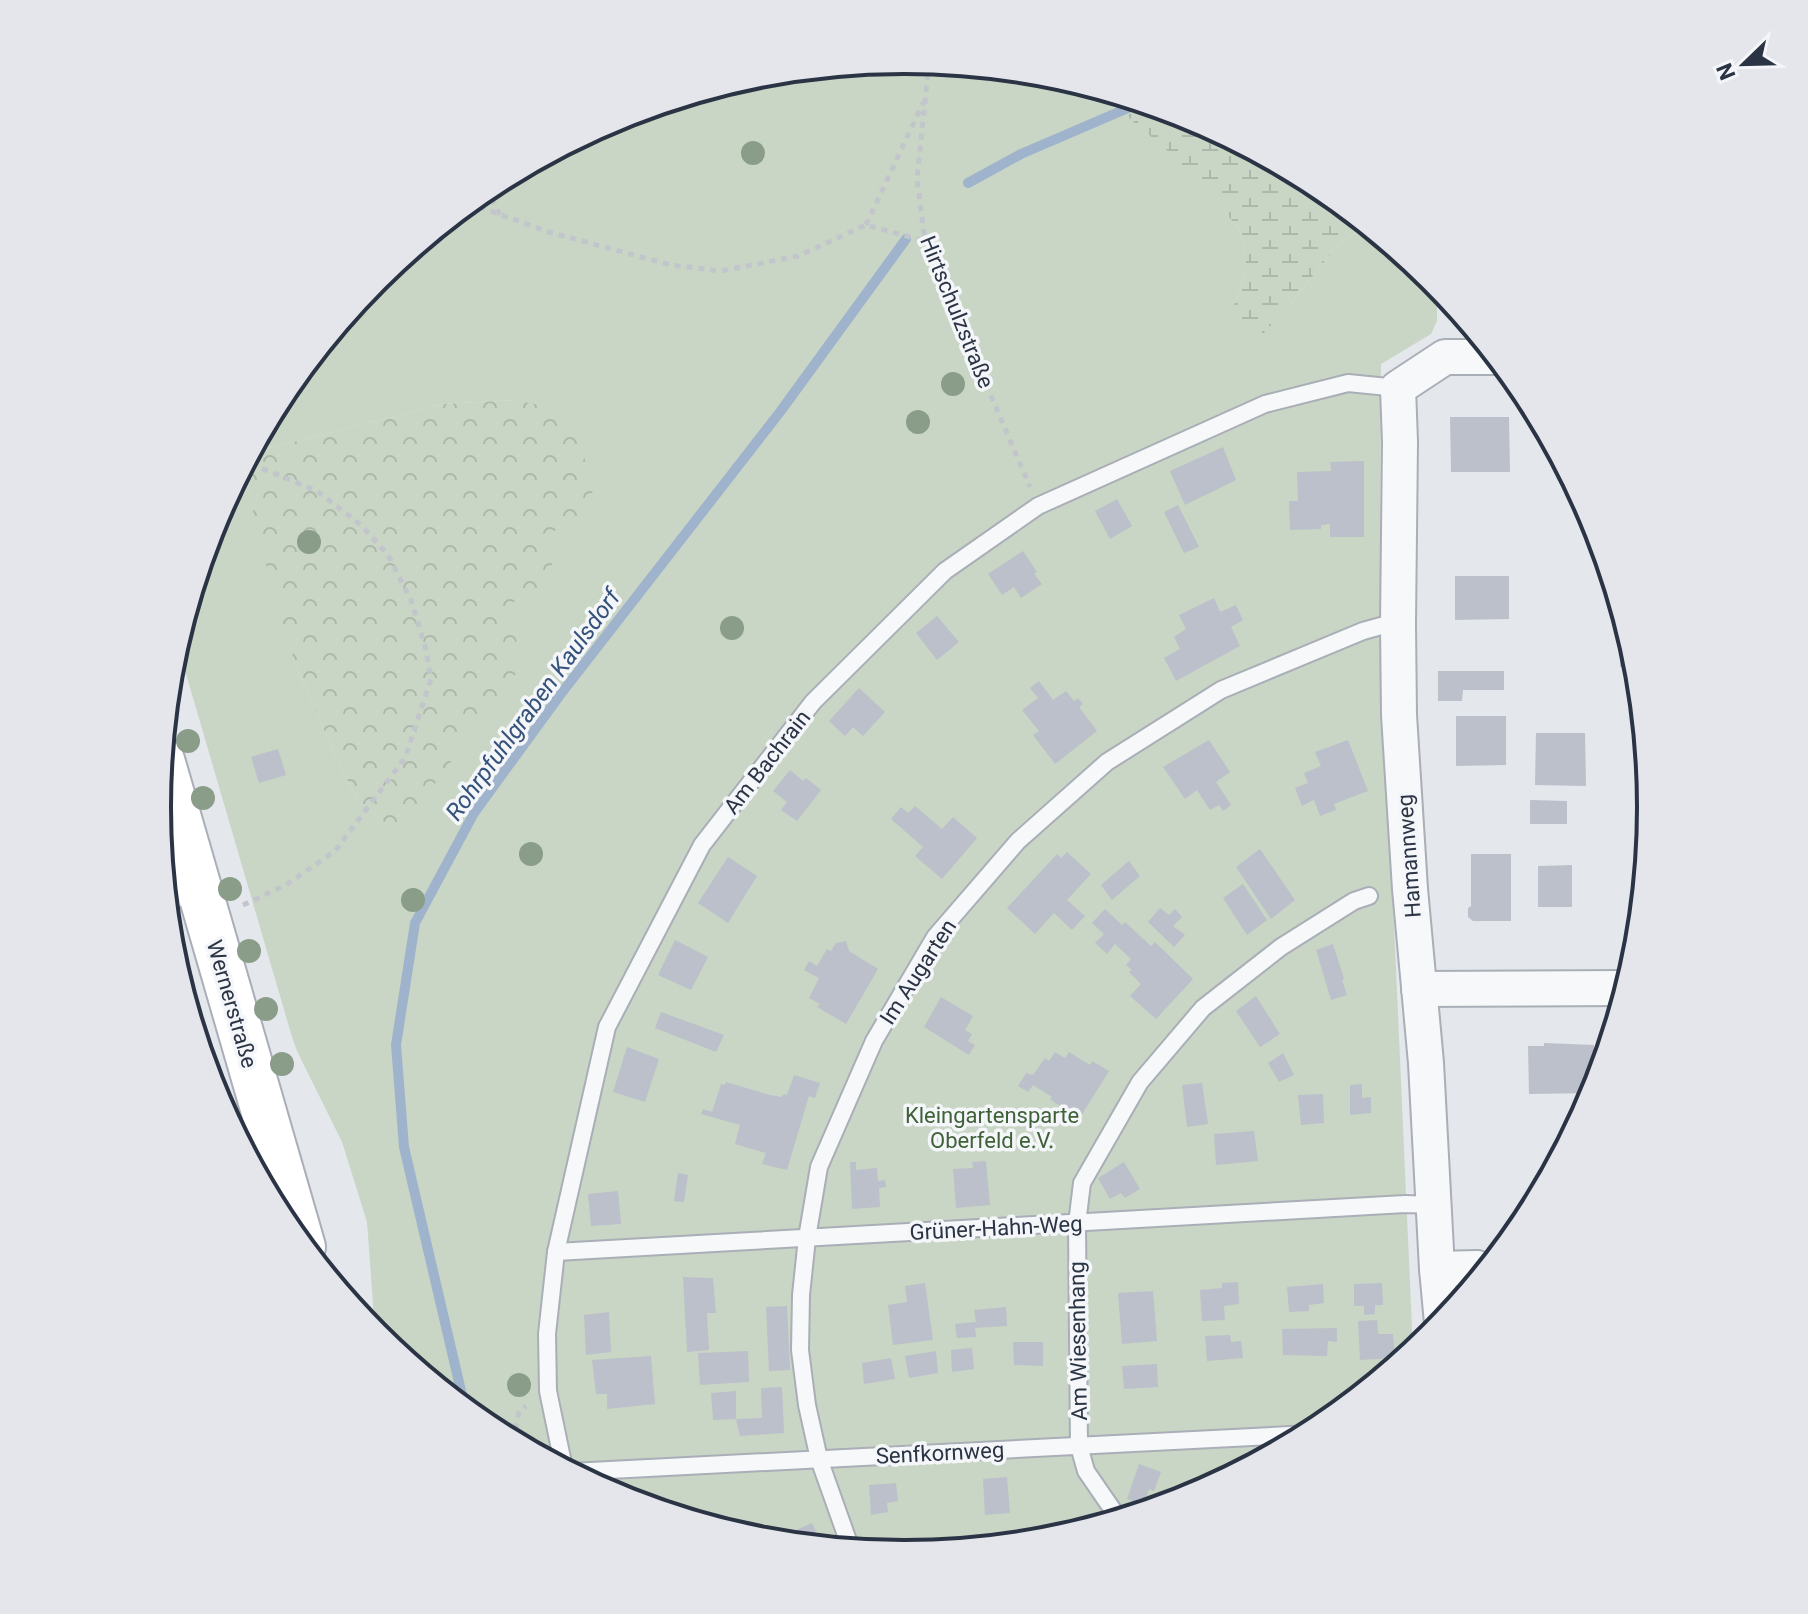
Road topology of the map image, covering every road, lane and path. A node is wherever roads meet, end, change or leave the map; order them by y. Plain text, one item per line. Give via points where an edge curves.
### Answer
1 (928, 75) edge
2 (926, 96) junction
3 (493, 201) edge
4 (482, 208) edge
5 (500, 215) junction
6 (866, 225) junction
7 (925, 241) junction
8 (1483, 357) edge
9 (1398, 388) junction
10 (256, 466) edge
11 (1038, 506) junction
12 (1398, 624) junction
13 (171, 806) edge
14 (1369, 896) dead end
15 (189, 897) edge
16 (1614, 988) edge
17 (1419, 989) junction
18 (289, 1205) edge
19 (1435, 1205) junction
20 (1077, 1224) junction
21 (807, 1238) junction
22 (556, 1252) junction
23 (1473, 1268) edge
24 (1437, 1269) junction
25 (1440, 1306) edge
26 (1280, 1436) edge
27 (1079, 1446) junction
28 (561, 1454) edge
29 (819, 1459) junction
30 (595, 1471) edge
31 (1112, 1509) edge
32 (847, 1537) edge

1 - 2 path, Hirtschulzstraße
2 - 6 path
2 - 7 path, Hirtschulzstraße via 917,179
3 - 5 path
4 - 5 path
5 - 6 path via 671,265 721,271 798,256
6 - 7 path
7 - 11 path, Hirtschulzstraße
8 - 9 street via 1445,357
9 - 11 lane, Am Bachrain via 1348,383 1265,404
9 - 12 street, Hamannweg
10 - 15 path via 317,491 361,525 388,555 411,600 431,679 405,758 335,851 247,904
11 - 22 lane, Am Bachrain via 945,571 813,702 702,845 607,1027
12 - 17 street, Hamannweg via 1399,715
12 - 21 lane, Im Augarten via 1363,631 1221,690 1107,762 1018,841 935,937 874,1041 819,1167
13 - 15 street, Wernerstraße
14 - 20 lane, Am Wiesenhang via 1281,947 1203,1008 1133,1094 1082,1183
15 - 18 street, Wernerstraße
16 - 17 street
17 - 19 street, Hamannweg
19 - 20 lane, Grüner-Hahn-Weg
19 - 24 street, Hamannweg
20 - 21 lane, Grüner-Hahn-Weg
20 - 27 lane, Am Wiesenhang
21 - 22 lane, Grüner-Hahn-Weg
21 - 29 lane, Im Augarten via 800,1350
22 - 28 lane, Am Bachrain via 547,1334 548,1391
23 - 24 street
24 - 25 street, Hamannweg
26 - 27 lane, Senfkornweg
27 - 29 lane, Senfkornweg
27 - 31 lane, Am Wiesenhang via 1086,1471
29 - 30 lane, Senfkornweg
29 - 32 lane, Im Augarten

